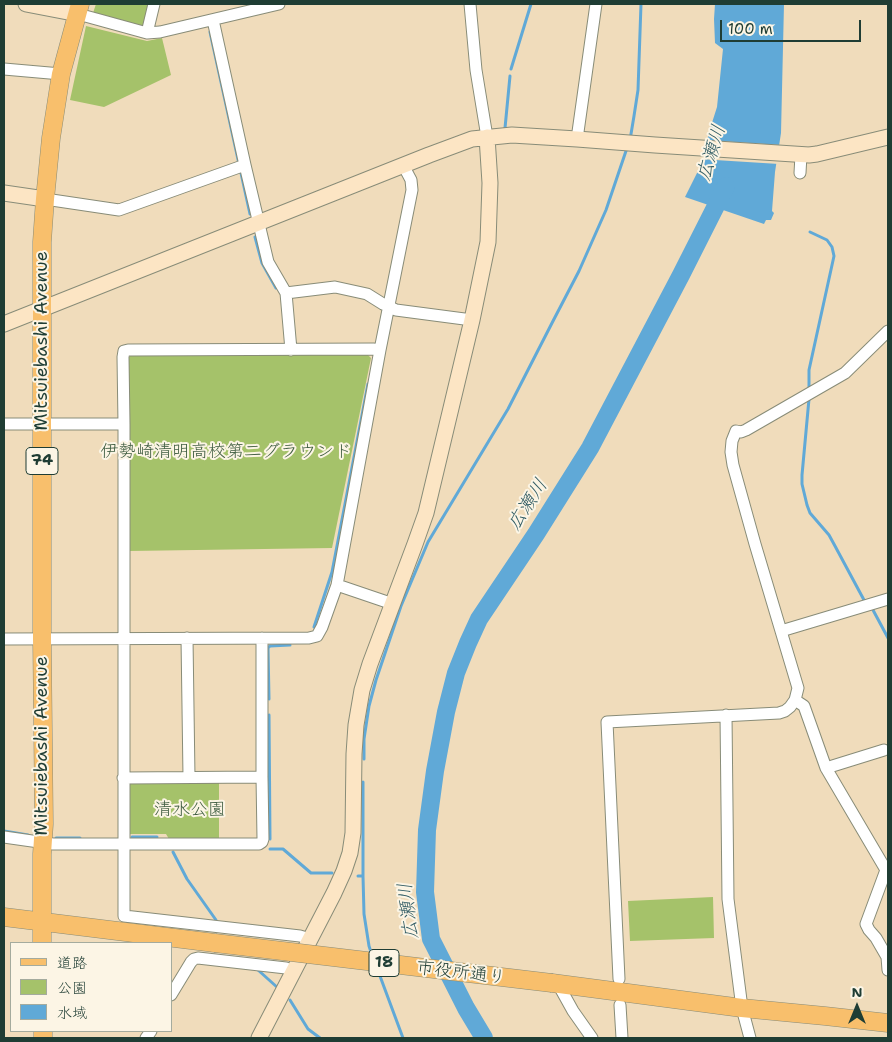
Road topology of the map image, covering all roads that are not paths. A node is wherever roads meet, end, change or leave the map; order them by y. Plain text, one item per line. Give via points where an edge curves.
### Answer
1 (26, 4) edge
2 (154, 4) edge
3 (279, 4) edge
4 (470, 4) edge
5 (596, 4) edge
6 (79, 9) edge
7 (213, 20) junction
8 (147, 33) junction
9 (4, 69) edge
10 (61, 74) junction
11 (487, 137) junction
12 (888, 137) edge
13 (577, 139) junction
14 (797, 155) junction
15 (245, 165) junction
16 (403, 165) junction
17 (800, 173) dead end
18 (4, 193) edge
19 (45, 199) junction
20 (258, 222) junction
21 (286, 293) junction
22 (389, 307) junction
23 (42, 309) junction
24 (472, 320) junction
25 (4, 324) edge
26 (888, 332) edge
27 (291, 350) junction
28 (380, 350) junction
29 (4, 424) edge
30 (42, 424) junction
31 (124, 424) junction
32 (337, 585) junction
33 (888, 600) edge
34 (393, 604) junction
35 (781, 631) junction
36 (187, 638) junction
37 (262, 638) junction
38 (4, 639) edge
39 (42, 639) junction
40 (124, 639) junction
41 (795, 700) junction
42 (726, 715) junction
43 (884, 750) dead end
44 (826, 768) junction
45 (188, 777) junction
46 (262, 777) junction
47 (123, 778) junction
48 (4, 837) edge
49 (43, 844) junction
50 (124, 844) junction
51 (4, 918) edge
52 (42, 922) junction
53 (310, 939) junction
54 (42, 942) edge
55 (888, 970) edge
56 (294, 972) junction
57 (558, 984) junction
58 (619, 992) junction
59 (172, 994) edge
60 (742, 1008) junction
61 (888, 1023) edge
62 (259, 1038) edge
63 (592, 1038) edge
64 (622, 1038) edge
65 (750, 1038) edge

1 - 6 street
2 - 8 street
3 - 7 street
4 - 11 street
5 - 13 street
6 - 8 street
6 - 10 main road, Mitsuiebashi Avenue / 74
7 - 8 street
7 - 15 street
9 - 10 street
10 - 19 main road, Mitsuiebashi Avenue / 74
11 - 13 street via 512,135
11 - 16 street via 459,143
11 - 24 street via 490,183 488,242
12 - 14 street via 817,154
13 - 14 street
14 - 17 street
15 - 19 street via 120,210
15 - 20 street
16 - 20 street
16 - 22 street via 412,190
18 - 19 street
19 - 23 main road, Mitsuiebashi Avenue / 74
20 - 21 street via 268,262
20 - 23 street
21 - 22 street via 335,287 367,294
21 - 27 street
22 - 24 street
22 - 28 street
23 - 25 street
23 - 30 main road, Mitsuiebashi Avenue / 74
24 - 34 street via 426,513
26 - 35 street via 845,373 746,430 736,431 732,441 733,465
27 - 28 street
27 - 31 street via 124,351
28 - 32 street
29 - 30 street
30 - 31 street
30 - 39 main road, Mitsuiebashi Avenue / 74
31 - 40 street
32 - 34 street
32 - 37 street via 316,636
33 - 35 street
34 - 53 street via 362,690 354,754 350,853
35 - 41 street via 798,688
36 - 37 street
36 - 40 street
36 - 45 street
37 - 46 street
38 - 39 street
39 - 40 street
39 - 49 main road, Mitsuiebashi Avenue / 74
40 - 47 street
41 - 42 street via 779,713
41 - 44 street via 804,706
42 - 58 street via 606,722
42 - 60 street via 728,899
43 - 44 street
44 - 55 street via 886,870 866,924 887,957
45 - 46 street
45 - 47 street
46 - 50 street via 263,838 258,844
47 - 50 street
48 - 49 street
49 - 50 street
49 - 52 main road, Mitsuiebashi Avenue / 74
50 - 53 street via 124,916
51 - 52 main road, 市役所通り
52 - 54 main road, Mitsuiebashi Avenue
52 - 57 main road, 市役所通り / 18, bridge
53 - 56 street
56 - 59 street via 286,968 198,958 191,962
56 - 62 street
57 - 58 main road, 市役所通り / 18
57 - 63 street
58 - 60 main road, 市役所通り / 18
58 - 64 street
60 - 61 main road, 市役所通り / 18
60 - 65 street

